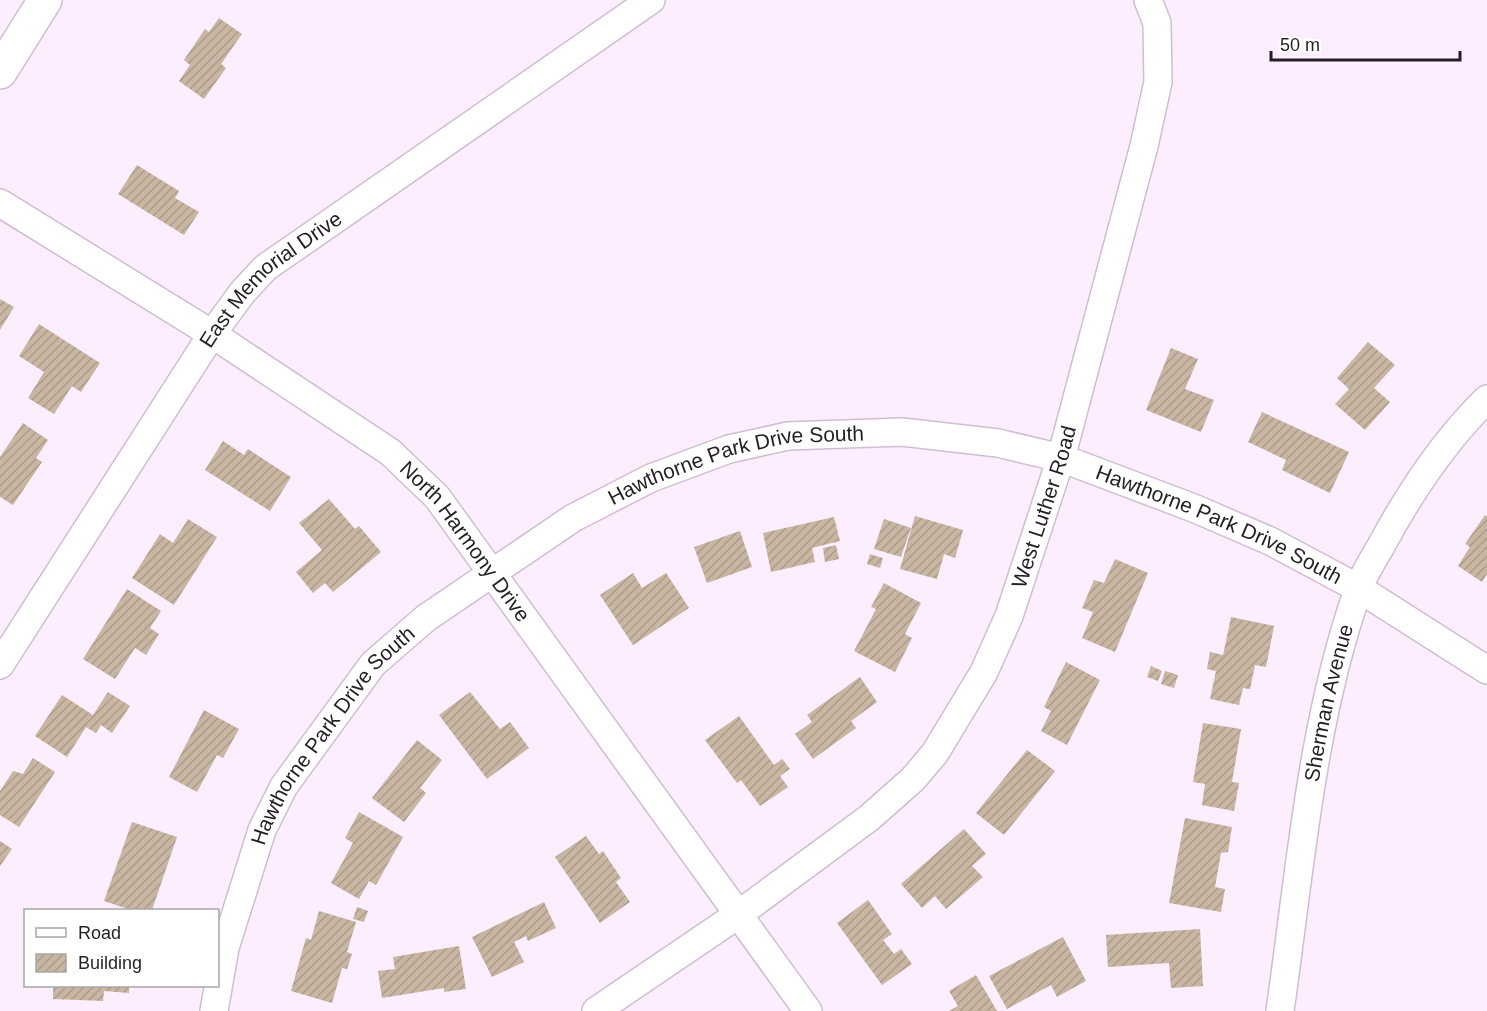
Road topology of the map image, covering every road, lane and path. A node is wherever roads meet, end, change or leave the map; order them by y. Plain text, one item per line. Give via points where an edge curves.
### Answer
1 (45, 0) edge
2 (651, 0) edge
3 (1148, 0) edge
4 (0, 72) edge
5 (0, 203) edge
6 (212, 334) junction
7 (1487, 399) edge
8 (1060, 458) junction
9 (492, 571) junction
10 (1358, 588) junction
11 (0, 665) edge
12 (1487, 670) edge
13 (738, 914) junction
14 (219, 982) edge
15 (218, 987) edge
16 (214, 1011) edge
17 (596, 1011) edge
18 (808, 1011) edge
19 (1280, 1011) edge

1 - 4 main road
2 - 6 street, East Memorial Drive via 289,249 242,293
3 - 8 street, West Luther Road via 1157,23 1158,82
5 - 6 street, North Harmony Drive
6 - 9 street, North Harmony Drive via 390,452 436,497
6 - 11 street, East Memorial Drive
7 - 10 street, Sherman Avenue via 1441,450 1409,494
8 - 9 street, Hawthorne Park Drive South via 947,435 902,432 788,436 729,449 651,478 573,518
8 - 10 street, Hawthorne Park Drive South via 1270,541
8 - 13 street, West Luther Road via 1009,616 984,672 935,753 913,779 868,818
9 - 13 street, North Harmony Drive
9 - 14 street, Hawthorne Park Drive South via 426,618 373,664 284,786 262,830 242,890
10 - 12 street, Hawthorne Park Drive South
10 - 19 street, Sherman Avenue via 1331,684 1314,776
13 - 17 street, West Luther Road
13 - 18 street, North Harmony Drive
15 - 16 street, Hawthorne Park Drive South

